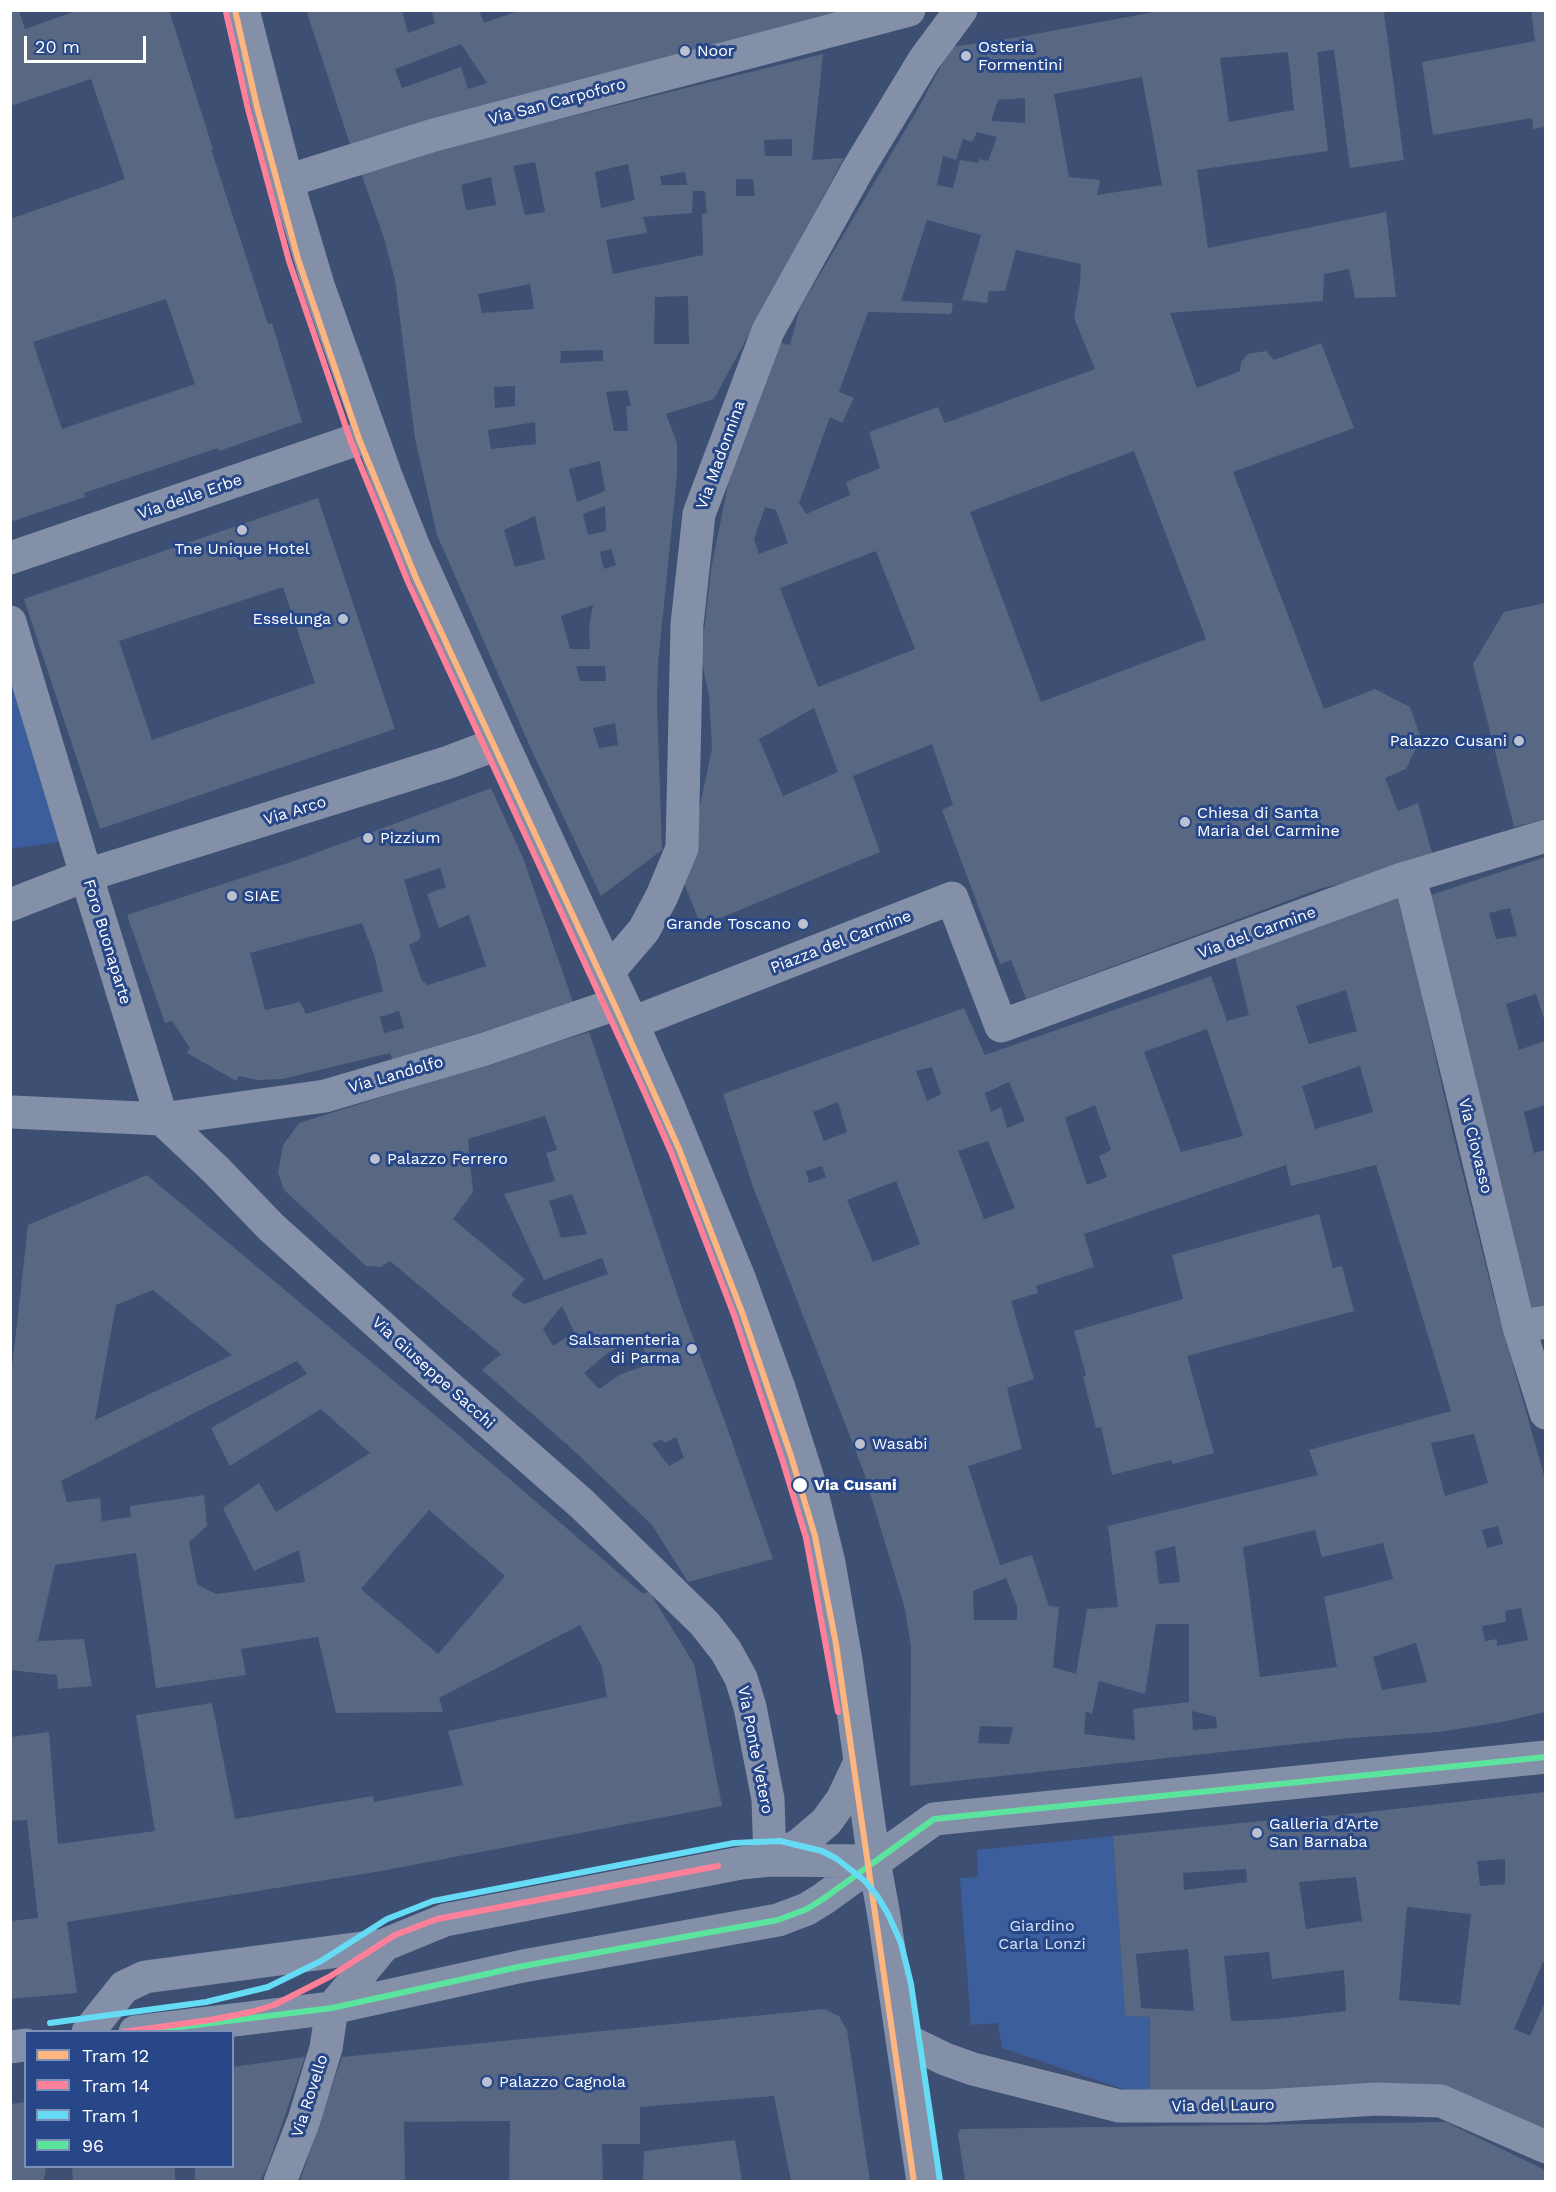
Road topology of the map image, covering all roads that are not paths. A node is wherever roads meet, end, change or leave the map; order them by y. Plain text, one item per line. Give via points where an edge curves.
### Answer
1 (243, 10) edge
2 (909, 10) edge
3 (961, 10) edge
4 (287, 181) junction
5 (370, 435) junction
6 (10, 558) edge
7 (10, 622) edge
8 (502, 742) junction
9 (1545, 836) edge
10 (87, 875) junction
11 (1410, 877) junction
12 (10, 905) edge
13 (609, 971) junction
14 (990, 995) joint
15 (627, 1013) junction
16 (12, 1112) dead end
17 (162, 1119) junction
18 (1532, 1324) edge
19 (1545, 1413) edge
20 (705, 1624) joint
21 (1545, 1757) edge
22 (859, 1764) junction
23 (770, 1860) junction
24 (873, 1861) junction
25 (384, 1945) junction
26 (332, 2008) junction
27 (89, 2030) edge
28 (144, 2030) edge
29 (902, 2038) junction
30 (1545, 2148) edge
31 (280, 2181) edge
32 (923, 2181) edge

1 - 4 street
2 - 4 street, Via San Carpoforo via 434,135
3 - 13 street, Via Madonnina via 924,60 858,169 768,331 699,514 687,624 682,848 644,930
4 - 5 street
5 - 6 street, Via delle Erbe
5 - 8 street via 413,545
7 - 10 street, Foro Buonaparte
8 - 10 street, Via Arco
8 - 13 street
9 - 11 street, Via del Carmine
10 - 12 street, Via Arco
10 - 17 street, Foro Buonaparte
11 - 14 street, Via del Carmine via 1001,1026
11 - 18 street, Via Ciovasso
13 - 15 street
14 - 15 street, Piazza del Carmine via 952,898
15 - 17 street, Via Landolfo via 485,1049 326,1096
15 - 22 street via 740,1280 810,1485 829,1563
16 - 17 street
17 - 20 street, Via Giuseppe Sacchi via 271,1227 582,1504
18 - 19 street, Via Ciovasso
20 - 23 street, Via Ponte Vetero via 741,1678 750,1707 768,1799
21 - 24 street via 934,1818
22 - 23 street via 842,1800 826,1822 799,1845
22 - 24 street
23 - 24 street
23 - 25 street via 445,1920
24 - 26 street via 807,1909 778,1920 523,1966
24 - 29 street
25 - 26 street
25 - 27 street via 146,1977 124,1987
26 - 28 street
26 - 31 street, Via Rovello via 326,2048
29 - 30 street, Via del Lauro via 973,2069 1119,2106 1441,2101
29 - 32 street

